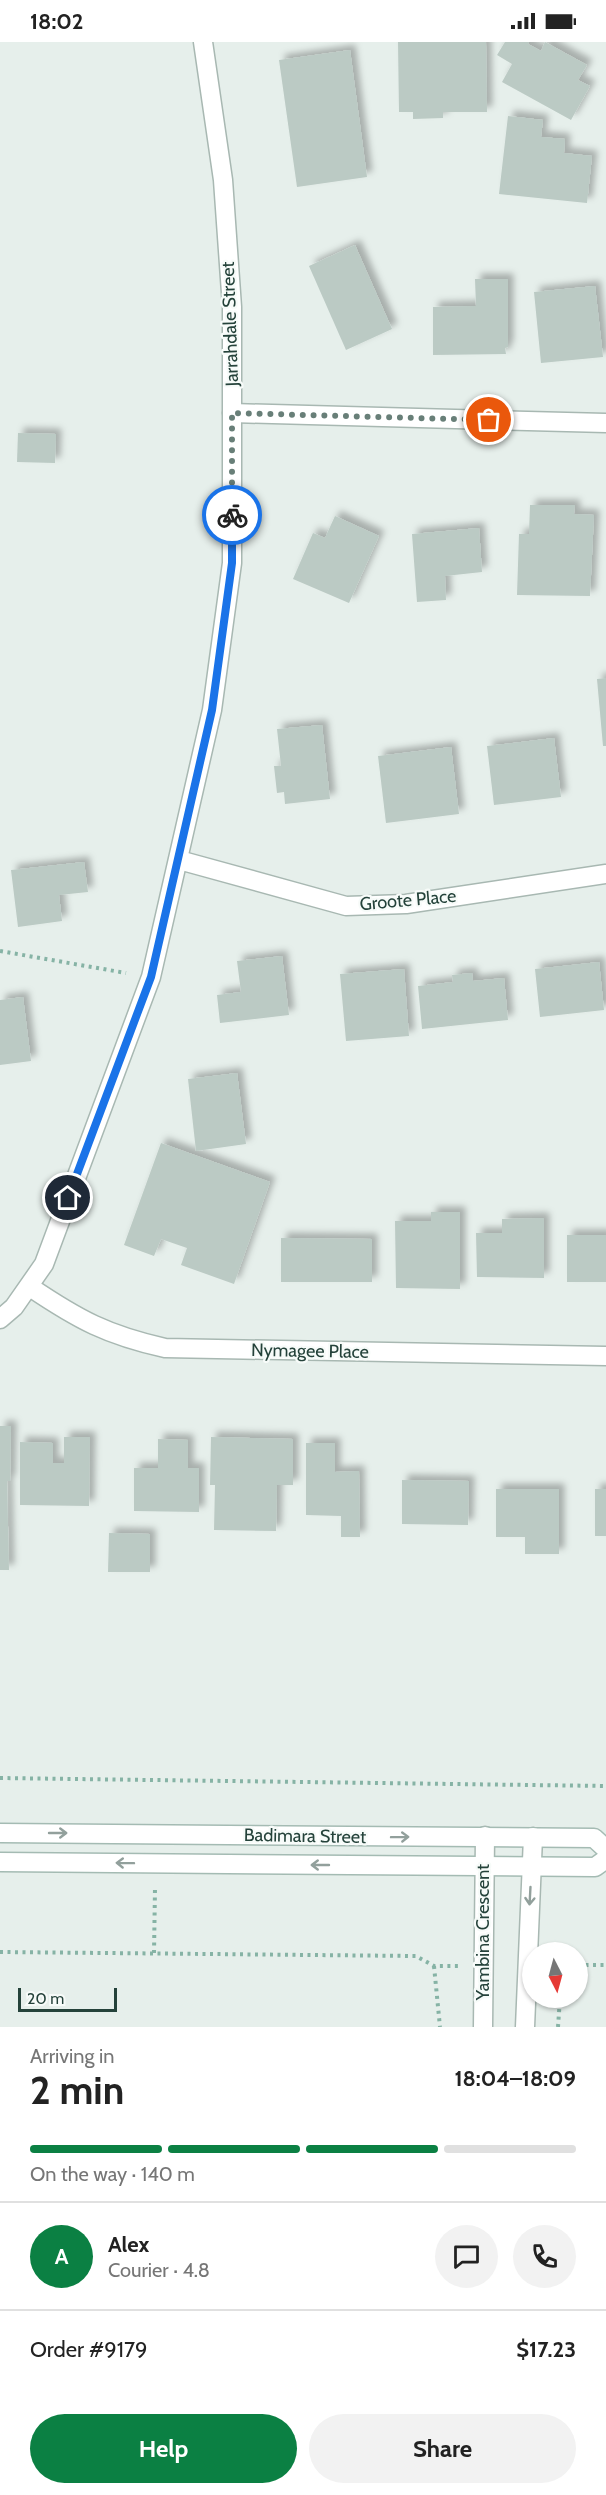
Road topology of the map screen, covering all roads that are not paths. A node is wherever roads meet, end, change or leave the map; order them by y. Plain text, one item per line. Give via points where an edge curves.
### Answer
1 (203, 42) edge
2 (232, 413) junction
3 (606, 423) edge
4 (178, 860) junction
5 (606, 874) edge
6 (30, 1287) junction
7 (0, 1320) edge
8 (606, 1356) edge
9 (0, 1833) edge
10 (484, 1836) junction
11 (533, 1837) junction
12 (606, 1849) edge
13 (606, 1860) edge
14 (0, 1862) edge
15 (484, 1866) junction
16 (531, 1866) junction
17 (483, 2027) edge
18 (525, 2027) edge

1 - 2 street, Jarrahdale Street via 223,180 232,307
2 - 3 street
2 - 4 street, Jarrahdale Street via 232,563 212,710
4 - 5 street, Groote Place via 346,906 406,904
4 - 6 street, Jarrahdale Street via 151,977 44,1264
6 - 7 street, Jarrahdale Street
6 - 8 street, Nymagee Place via 110,1334 165,1348
9 -> 10 street, Badimara Street
10 - 11 street, Badimara Street
10 - 15 street, Yambina Crescent
11 - 12 street, Badimara Street via 594,1839
11 - 16 street
13 - 16 street, Badimara Street via 595,1867
15 -> 14 street, Badimara Street
15 - 16 street, Badimara Street
15 - 17 street, Yambina Crescent
16 -> 18 street

